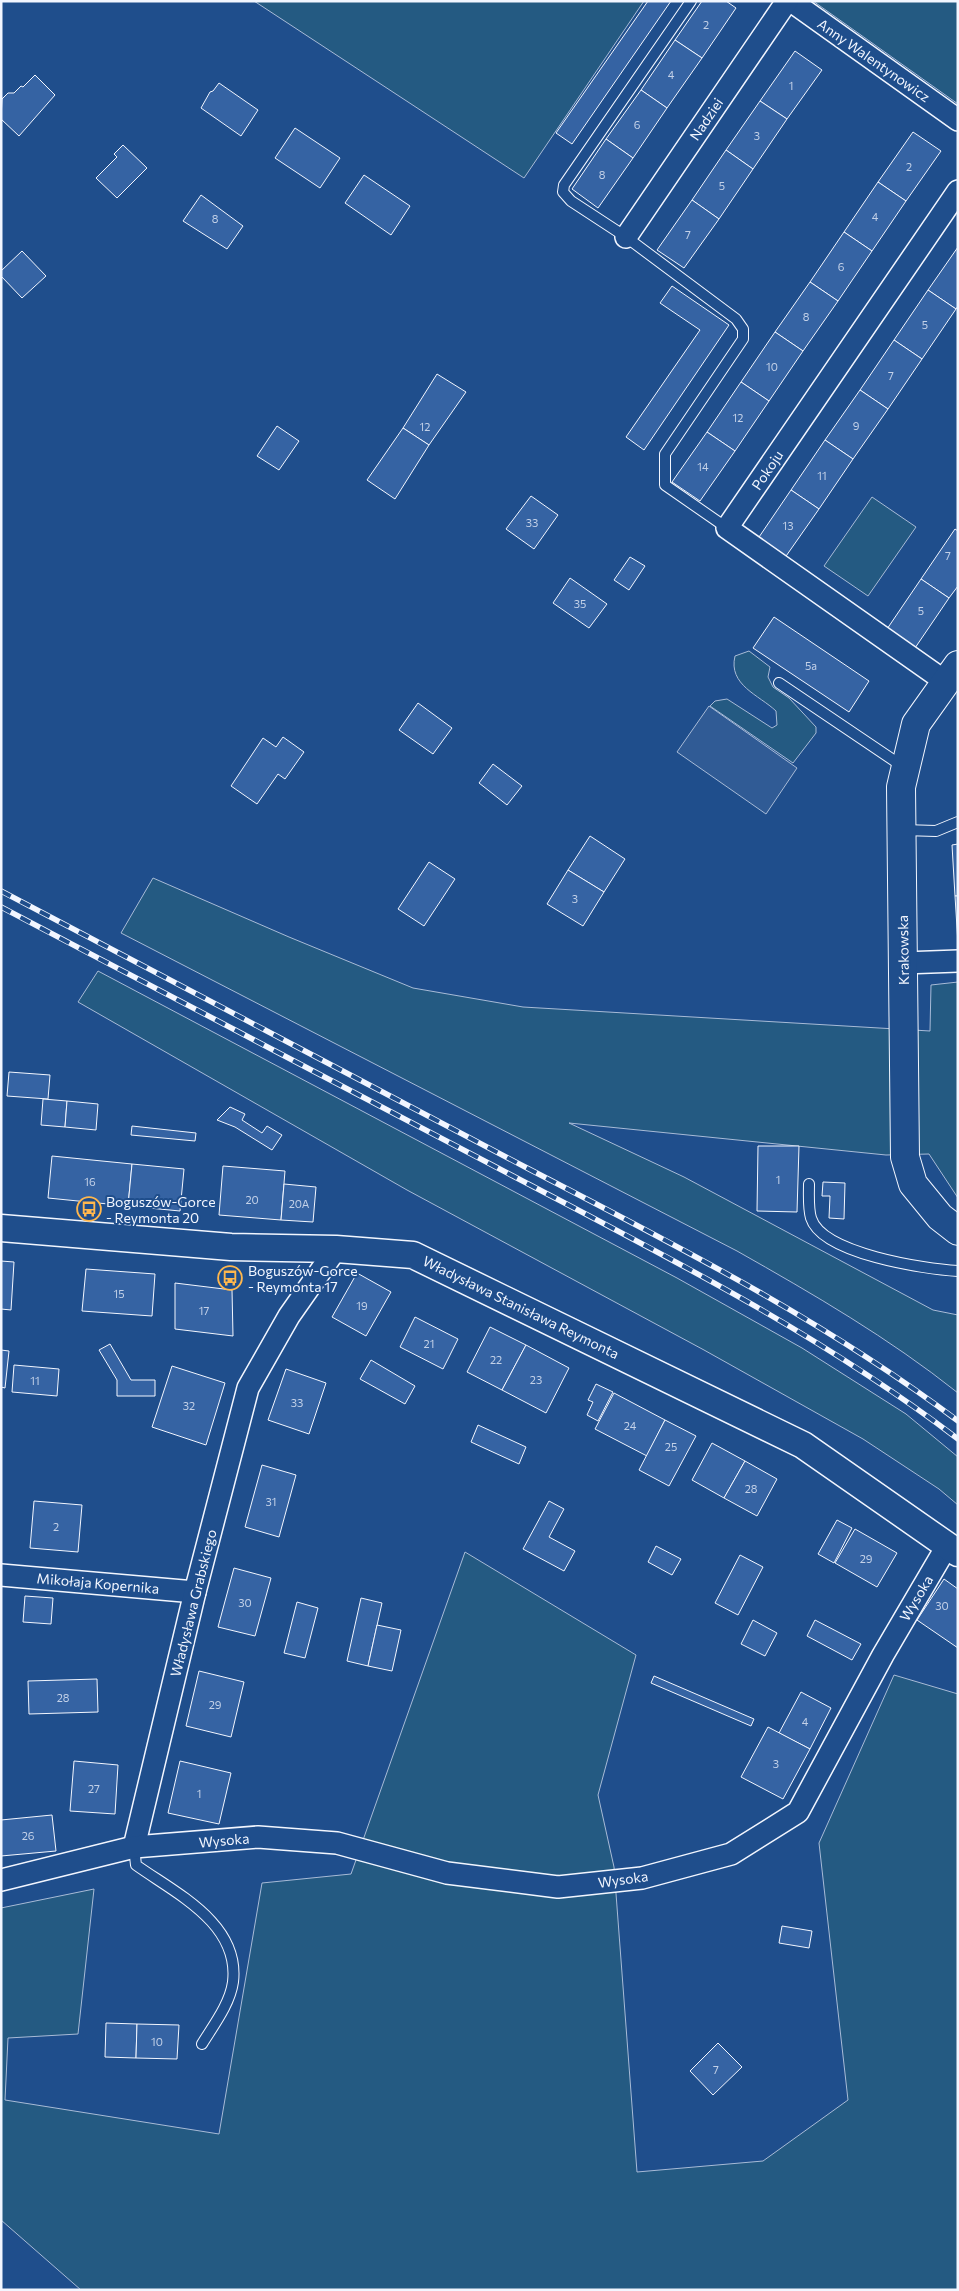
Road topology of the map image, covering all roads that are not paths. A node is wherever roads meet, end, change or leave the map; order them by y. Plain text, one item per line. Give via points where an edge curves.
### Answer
1 (691, 1) edge
2 (786, 1) edge
3 (791, 1) edge
4 (958, 120) edge
5 (958, 191) edge
6 (626, 238) junction
7 (727, 528) junction
8 (952, 674) edge
9 (779, 683) dead end
10 (905, 769) junction
11 (958, 822) edge
12 (902, 830) junction
13 (958, 961) edge
14 (904, 973) junction
15 (808, 1184) dead end
16 (1, 1228) edge
17 (958, 1231) edge
18 (336, 1249) junction
19 (958, 1271) edge
20 (952, 1550) edge
21 (1, 1575) edge
22 (194, 1592) junction
23 (134, 1847) junction
24 (1, 1880) edge
25 (202, 2044) dead end

1 - 6 lane via 564,186 563,192 571,201
2 - 6 street, Nadziei
3 - 4 street, Anny Walentynowicz
5 - 7 street, Pokoju
6 - 7 lane via 736,319 743,330 743,339 665,454 665,485
7 - 8 street
8 - 10 main road, Krakowska via 916,724
9 - 10 lane
10 - 12 main road, Krakowska via 901,787
11 - 12 lane via 936,831
12 - 14 main road, Krakowska
13 - 14 street
14 - 17 main road, Krakowska via 905,1157 913,1184 940,1217
15 - 19 lane via 811,1219 821,1234 855,1251 899,1264
16 - 18 street, Władysława Stanisława Reymonta via 231,1247
18 - 20 street, Władysława Stanisława Reymonta via 413,1255 524,1308 803,1445
18 - 22 street, Władysława Grabskiego via 289,1316 248,1388
20 - 23 street, Wysoka via 883,1655 798,1812 731,1854 642,1878 558,1887 447,1873 337,1843 258,1837
21 - 22 street, Mikołaja Kopernika
22 - 23 street, Władysława Grabskiego
23 - 24 street
23 - 25 lane via 136,1864 198,1907 220,1933 231,1957 233,1983

